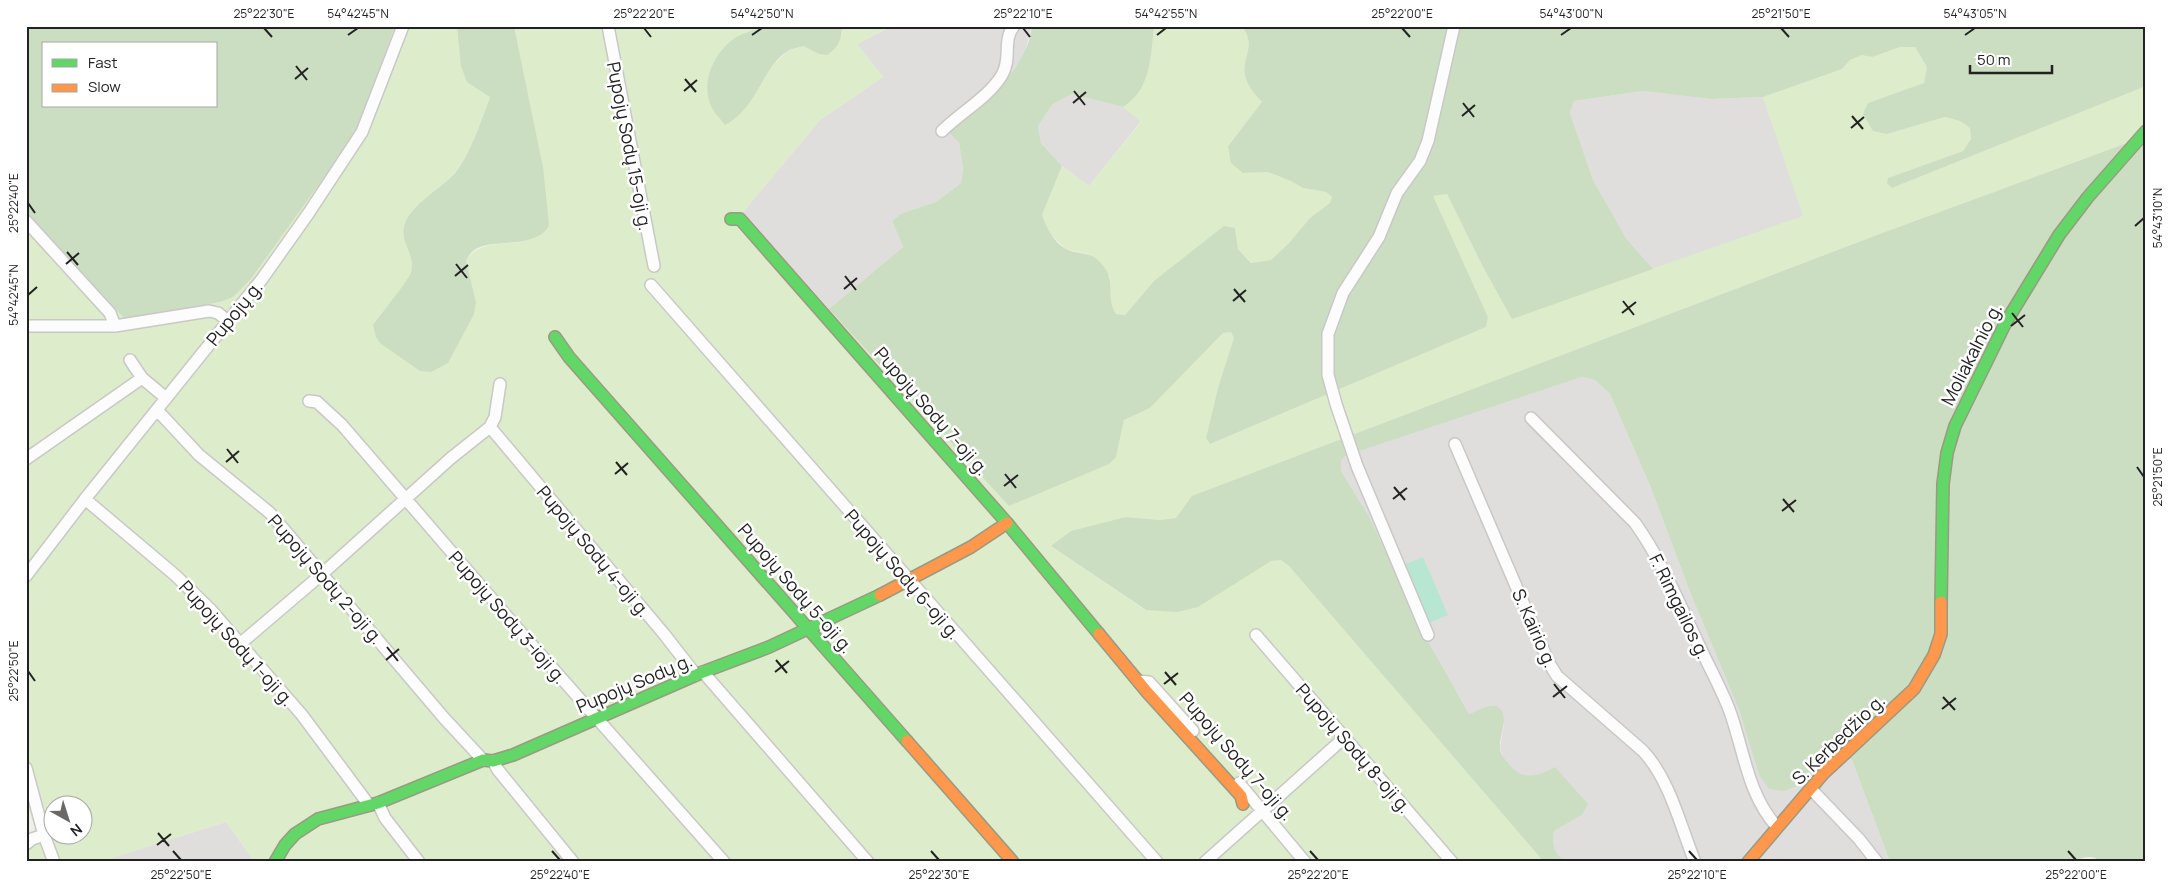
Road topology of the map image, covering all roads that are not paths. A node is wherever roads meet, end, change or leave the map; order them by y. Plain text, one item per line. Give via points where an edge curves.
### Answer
1 (403, 26) edge
2 (608, 26) edge
3 (1014, 26) edge
4 (1454, 26) edge
5 (942, 131) dead end
6 (2146, 131) edge
7 (730, 218) dead end
8 (26, 221) edge
9 (654, 266) dead end
10 (651, 285) dead end
11 (228, 321) junction
12 (26, 326) edge
13 (115, 326) junction
14 (555, 338) dead end
15 (130, 360) dead end
16 (142, 378) junction
17 (500, 384) dead end
18 (166, 398) junction
19 (309, 401) dead end
20 (157, 410) junction
21 (1531, 418) dead end
22 (490, 427) junction
23 (1455, 444) dead end
24 (26, 459) edge
25 (85, 499) junction
26 (407, 499) junction
27 (1007, 523) junction
28 (322, 574) junction
29 (26, 576) edge
30 (908, 581) junction
31 (809, 630) junction
32 (1941, 634) joint
33 (1256, 635) dead end
34 (1428, 635) dead end
35 (240, 643) junction
36 (699, 674) junction
37 (1138, 681) junction
38 (596, 718) junction
39 (1344, 738) junction
40 (488, 761) junction
41 (26, 768) edge
42 (1811, 789) junction
43 (374, 804) junction
44 (1243, 804) dead end
45 (1263, 810) junction
46 (1776, 827) junction
47 (42, 828) edge
48 (42, 836) edge
49 (26, 844) edge
50 (48, 846) edge
51 (54, 862) edge
52 (275, 862) edge
53 (419, 862) edge
54 (573, 862) edge
55 (724, 862) edge
56 (868, 862) edge
57 (1013, 862) edge
58 (1156, 862) edge
59 (1205, 862) edge
60 (1305, 862) edge
61 (1452, 862) edge
62 (1695, 862) edge
63 (1748, 862) edge
64 (1876, 862) edge

1 - 11 street, Pupojų g. via 362,132 262,279
2 - 9 street, Pupojų Sodų 15-oji g.
3 - 5 street via 1008,37 1004,73 995,85
4 - 34 street via 1428,141 1420,161 1396,193 1379,237 1343,293 1328,334 1328,374 1336,404 1357,466
6 - 32 street, Moliakalnio g. via 2059,235 2006,322 1955,426 1943,484
7 - 27 street, Pupojų Sodų 7-oji g. via 740,220
8 - 13 street via 110,313
10 - 30 street, Pupojų Sodų 6-oji g.
11 - 13 street via 209,311
11 - 18 street, Pupojų g.
12 - 13 street
14 - 31 street, Pupojų Sodų 5-oji g. via 569,358
15 - 16 street
16 - 18 street
16 - 24 street
17 - 22 street
18 - 20 street, Pupojų g.
19 - 26 street, Pupojų Sodų 3-ioji g. via 317,402 342,425
20 - 25 street, Pupojų g.
20 - 28 street, Pupojų Sodų 2-oji g. via 199,455 270,513
21 - 46 street, F. Rimgailos g. via 1646,538 1729,708 1754,792
22 - 26 street
22 - 36 street, Pupojų Sodų 4-oji g.
23 - 62 street, S. Kairio g. via 1549,663 1557,676 1654,762
25 - 29 street, Pupojų g.
25 - 35 street, Pupojų Sodų 1-oji g. via 175,575
26 - 28 street
26 - 38 street, Pupojų Sodų 3-ioji g.
27 - 30 street, Pupojų Sodų g. via 971,547
27 - 37 street, Pupojų Sodų 7-oji g.
28 - 35 street
28 - 40 street, Pupojų Sodų 2-oji g. via 444,718
30 - 31 street, Pupojų Sodų g.
30 - 58 street, Pupojų Sodų 6-oji g.
31 - 36 street, Pupojų Sodų g.
31 - 57 street, Pupojų Sodų 5-oji g.
32 - 42 street, S. Kerbedžio g. via 1934,656 1914,689 1837,759
33 - 39 street, Pupojų Sodų 8-oji g.
35 - 43 street, Pupojų Sodų 1-oji g.
36 - 38 street, Pupojų Sodų g.
36 - 56 street, Pupojų Sodų 4-oji g.
37 - 44 street, Pupojų Sodų 7-oji g. via 1241,796
37 - 45 street, Pupojų Sodų 7-oji g. via 1149,682
38 - 40 street, Pupojų Sodų g. via 539,744
38 - 55 street, Pupojų Sodų 3-ioji g.
39 - 45 street
39 - 61 street, Pupojų Sodų 8-oji g.
40 - 43 street, Pupojų Sodų g.
40 - 54 street, Pupojų Sodų 2-oji g.
41 - 47 street
42 - 46 street, S. Kerbedžio g.
42 - 64 street via 1859,839
43 - 52 street, Pupojų Sodų g. via 318,819 305,826 285,845
43 - 53 street, Pupojų Sodų 1-oji g.
45 - 59 street
45 - 60 street, Pupojų Sodų 7-oji g.
46 - 63 street, S. Kerbedžio g.
48 - 49 street
50 - 51 street

